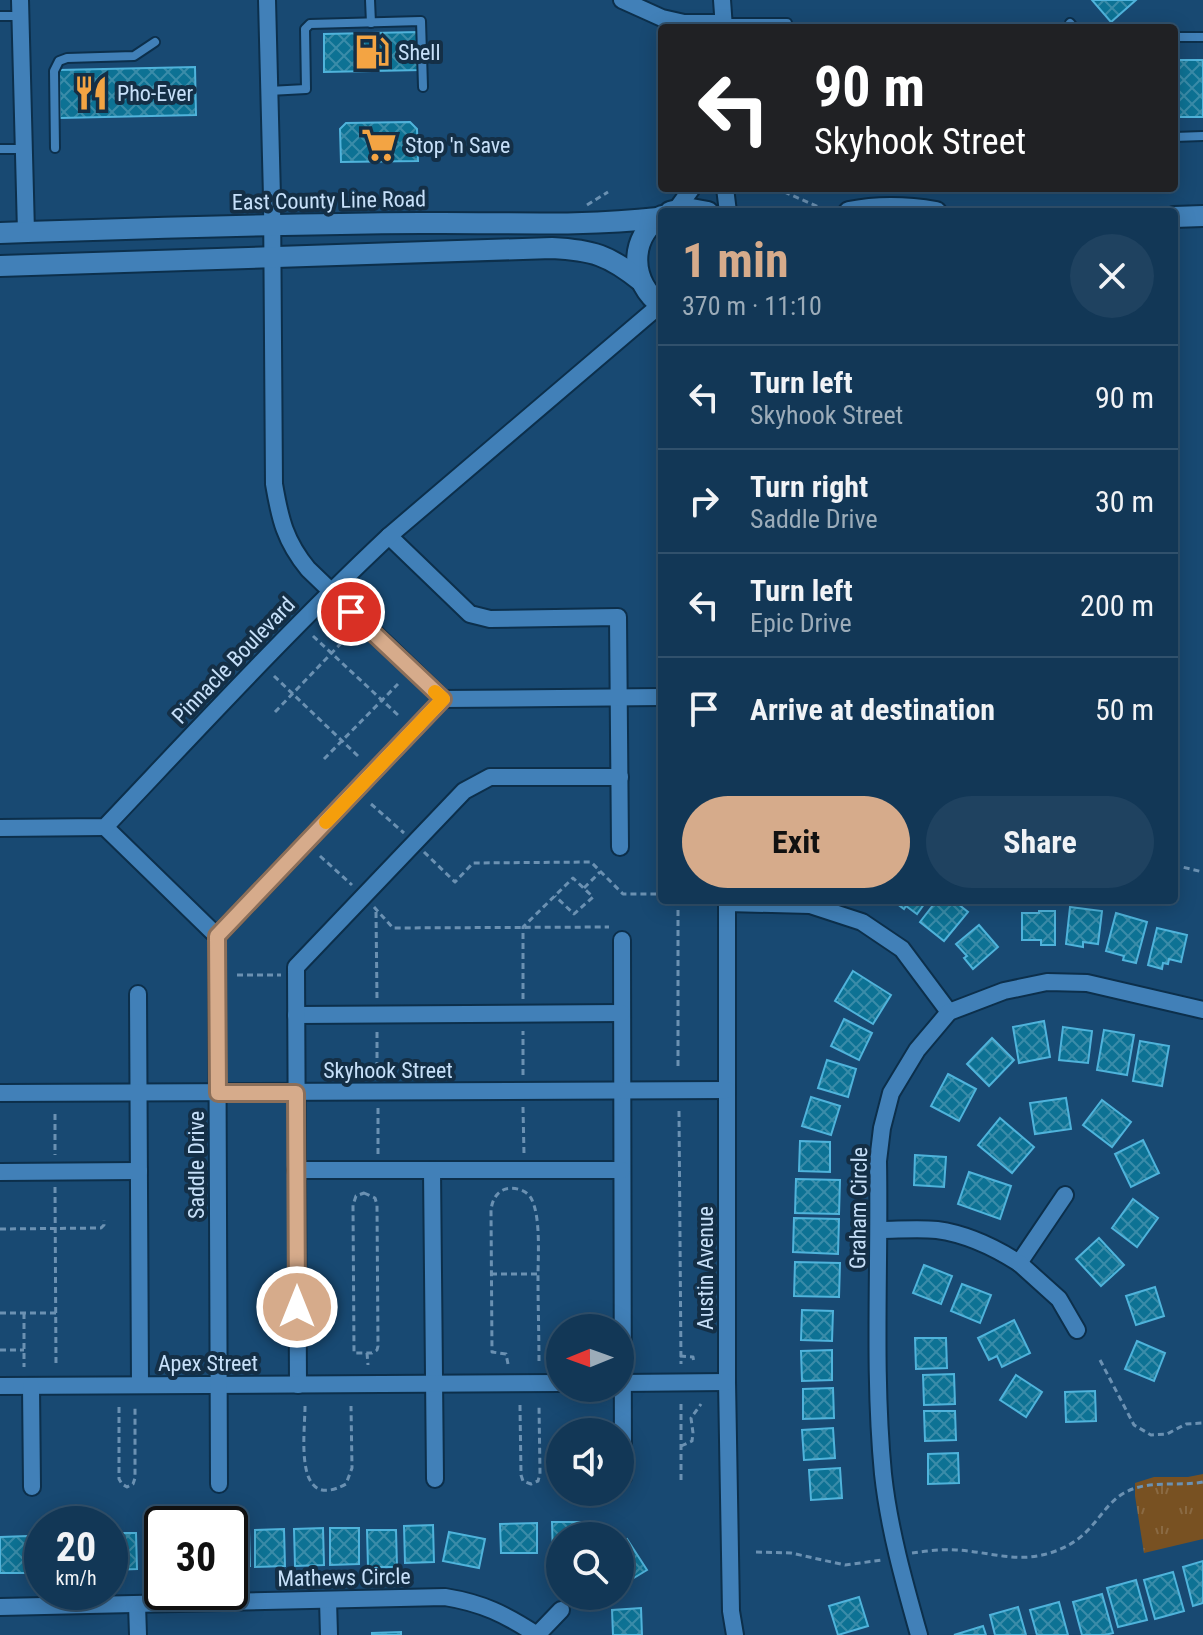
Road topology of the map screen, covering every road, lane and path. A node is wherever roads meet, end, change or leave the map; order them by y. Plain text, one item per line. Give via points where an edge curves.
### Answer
1 (267, 0) edge
2 (370, 0) edge
3 (622, 0) edge
4 (722, 0) edge
5 (20, 8) edge
6 (0, 16) edge
7 (371, 23) junction
8 (787, 23) dead end
9 (702, 24) edge
10 (722, 24) edge
11 (765, 24) edge
12 (1178, 37) edge
13 (1203, 37) edge
14 (155, 42) dead end
15 (423, 87) dead end
16 (269, 91) junction
17 (1203, 136) edge
18 (1178, 137) edge
19 (55, 148) dead end
20 (0, 149) edge
21 (23, 149) junction
22 (688, 192) edge
23 (784, 192) edge
24 (673, 208) edge
25 (821, 208) edge
26 (868, 208) edge
27 (913, 208) edge
28 (658, 216) edge
29 (1203, 216) edge
30 (1178, 217) edge
31 (658, 222) edge
32 (272, 225) junction
33 (26, 232) junction
34 (0, 233) edge
35 (272, 258) junction
36 (0, 266) edge
37 (641, 281) junction
38 (658, 303) edge
39 (658, 308) edge
40 (389, 536) junction
41 (331, 592) junction
42 (313, 636) dead end
43 (348, 636) dead end
44 (332, 653) junction
45 (274, 676) dead end
46 (398, 684) dead end
47 (293, 694) junction
48 (658, 697) edge
49 (619, 698) junction
50 (443, 699) junction
51 (382, 700) junction
52 (275, 712) dead end
53 (399, 716) dead end
54 (342, 741) junction
55 (359, 757) dead end
56 (324, 759) dead end
57 (620, 777) junction
58 (371, 804) dead end
59 (105, 827) junction
60 (0, 828) edge
61 (414, 843) junction
62 (620, 847) dead end
63 (320, 856) dead end
64 (1178, 866) edge
65 (600, 872) junction
66 (1203, 872) edge
67 (584, 888) junction
68 (658, 894) edge
69 (364, 896) junction
70 (555, 896) junction
71 (678, 904) edge
72 (727, 904) edge
73 (782, 904) edge
74 (376, 910) junction
75 (523, 927) junction
76 (609, 927) dead end
77 (217, 936) junction
78 (622, 940) dead end
79 (237, 975) dead end
80 (296, 975) junction
81 (138, 994) dead end
82 (1203, 1010) edge
83 (949, 1012) junction
84 (622, 1013) junction
85 (523, 1014) junction
86 (296, 1015) junction
87 (377, 1015) junction
88 (678, 1070) dead end
89 (727, 1090) junction
90 (523, 1091) junction
91 (622, 1091) junction
92 (0, 1093) edge
93 (218, 1093) junction
94 (296, 1093) junction
95 (377, 1093) junction
96 (139, 1094) junction
97 (679, 1111) dead end
98 (55, 1114) dead end
99 (296, 1170) junction
100 (376, 1170) junction
101 (432, 1170) junction
102 (524, 1170) junction
103 (622, 1170) junction
104 (139, 1171) junction
105 (0, 1172) edge
106 (55, 1172) junction
107 (523, 1191) junction
108 (1065, 1195) dead end
109 (104, 1220) dead end
110 (55, 1228) junction
111 (0, 1229) edge
112 (879, 1230) junction
113 (1019, 1263) junction
114 (491, 1274) junction
115 (538, 1274) junction
116 (0, 1313) edge
117 (24, 1313) junction
118 (56, 1313) junction
119 (622, 1314) edge
120 (1077, 1330) dead end
121 (0, 1350) edge
122 (24, 1350) junction
123 (367, 1353) junction
124 (680, 1356) junction
125 (1100, 1360) dead end
126 (694, 1363) dead end
127 (508, 1364) dead end
128 (539, 1364) dead end
129 (681, 1364) dead end
130 (368, 1365) dead end
131 (24, 1367) dead end
132 (56, 1367) dead end
133 (727, 1382) junction
134 (546, 1383) edge
135 (634, 1383) edge
136 (434, 1384) junction
137 (140, 1385) junction
138 (219, 1385) junction
139 (298, 1385) junction
140 (0, 1386) edge
141 (31, 1386) junction
142 (681, 1404) dead end
143 (701, 1404) dead end
144 (520, 1405) dead end
145 (539, 1405) dead end
146 (305, 1406) dead end
147 (351, 1406) dead end
148 (119, 1407) dead end
149 (135, 1407) dead end
150 (1203, 1423) edge
151 (681, 1446) junction
152 (435, 1479) dead end
153 (681, 1480) dead end
154 (1203, 1482) edge
155 (219, 1484) dead end
156 (32, 1487) dead end
157 (756, 1552) dead end
158 (910, 1553) dead end
159 (882, 1560) dead end
160 (328, 1600) junction
161 (137, 1604) junction
162 (0, 1607) edge
163 (561, 1610) dead end
164 (138, 1635) edge
165 (329, 1635) edge
166 (537, 1635) edge
167 (735, 1635) edge
168 (919, 1635) edge

1 - 16 street
2 - 7 lane
3 - 9 street via 662,18
4 - 10 street
5 - 6 lane
5 - 21 street
7 - 15 lane via 421,21
7 - 16 lane via 310,24 305,29 306,89
8 - 11 lane
12 - 13 lane
14 - 19 lane via 134,56 59,61 54,71
16 - 32 street
17 - 18 lane
20 - 21 lane
21 - 33 street
22 - 24 street
23 - 25 path
26 - 27 main road
28 - 32 main road, East County Line Road via 614,223
29 - 30 main road
31 - 37 main road via 645,233 637,251
32 - 33 main road, East County Line Road
32 - 35 street
33 - 34 main road, East County Line Road
35 - 36 main road
35 - 37 main road via 552,248 605,256
35 - 41 street via 274,484 280,520 295,553
37 - 38 main road
39 - 40 street, Pinnacle Boulevard
40 - 41 street, Pinnacle Boulevard
40 - 49 street via 470,614 490,619 618,617
41 - 50 street
41 - 59 street, Pinnacle Boulevard
42 - 44 path
43 - 44 path
44 - 47 path
44 - 51 path
45 - 47 path
46 - 51 path
47 - 52 path
47 - 54 path
48 - 49 street
49 - 50 street
49 - 57 street
50 - 77 street
51 - 53 path
51 - 54 path
54 - 55 path
54 - 56 path
57 - 61 street via 490,777 464,791
57 - 62 street
58 - 61 path
59 - 60 street
59 - 77 street
61 - 65 path via 455,882 473,863 591,862
61 - 69 street
63 - 69 path
64 - 66 path
65 - 67 path
65 - 68 path via 623,894
67 - 70 path via 573,878
67 - 70 path via 593,897 574,914
69 - 74 path
69 - 80 street via 296,967
70 - 75 path
71 - 88 path
72 - 89 street, Austin Avenue
73 - 83 street via 810,905 862,922 902,949
74 - 75 path via 393,928
74 - 87 path
75 - 76 path
75 - 85 path
77 - 93 street, Saddle Drive
78 - 84 street
79 - 80 path
80 - 86 street
81 - 96 street
82 - 83 street, Graham Circle via 1087,983 1047,982
83 - 112 street, Graham Circle via 891,1093 878,1161
84 - 85 street
84 - 91 street
85 - 87 street
85 - 90 path
86 - 87 street
86 - 94 street
87 - 95 path
89 - 91 street, Skyhook Street
89 - 133 street, Austin Avenue
90 - 91 street, Skyhook Street
90 - 95 street, Skyhook Street
90 - 102 path
91 - 103 street
92 - 96 street, Skyhook Street
93 - 94 street, Skyhook Street
93 - 96 street, Skyhook Street
93 - 138 street, Saddle Drive
94 - 95 street, Skyhook Street
94 - 99 street
95 - 100 path
96 - 104 street
97 - 124 path
98 - 106 path
99 - 100 street
99 - 139 street
100 - 101 street
101 - 102 street
101 - 136 street
102 - 103 street
102 - 107 path
103 - 119 street
104 - 106 street
104 - 137 street
105 - 106 street
106 - 110 path
107 - 114 path via 505,1189 492,1201
107 - 115 path via 530,1197 538,1229
108 - 113 street
109 - 110 path via 101,1228
110 - 111 path
110 - 118 path
112 - 113 street via 936,1230 968,1237
112 - 168 street, Graham Circle via 883,1476 897,1556
113 - 120 street via 1059,1299
114 - 115 path
114 - 127 path via 492,1352 506,1354
115 - 128 path
116 - 117 path
117 - 118 path
117 - 122 path
118 - 132 path
121 - 122 path
122 - 131 path
123 - 123 path via 354,1353 353,1205 364,1193 377,1205 378,1346
123 - 130 path
124 - 126 path via 693,1357
124 - 129 path
125 - 150 path via 1134,1425 1151,1435
133 - 135 street
133 - 167 street, Austin Avenue
134 - 136 street, Apex Street
136 - 139 street, Apex Street
136 - 152 street
137 - 138 street, Apex Street
137 - 141 street, Apex Street
138 - 139 street, Apex Street
138 - 155 street, Saddle Drive
140 - 141 street, Apex Street
141 - 156 street
142 - 151 path
143 - 151 path via 691,1418 692,1441
144 - 145 path via 521,1475 531,1484 540,1474
146 - 147 path via 305,1469 311,1484 328,1491 346,1484 350,1476
148 - 149 path via 119,1479 127,1487 135,1478
151 - 153 path
154 - 158 path via 1155,1484 1126,1492 1085,1534 1039,1556 955,1550
157 - 159 path via 791,1553 845,1565
160 - 161 street, Mathews Circle
160 - 165 street
160 - 166 street, Mathews Circle via 445,1597 474,1602
161 - 162 street, Mathews Circle
161 - 164 street
163 - 166 street, Mathews Circle

